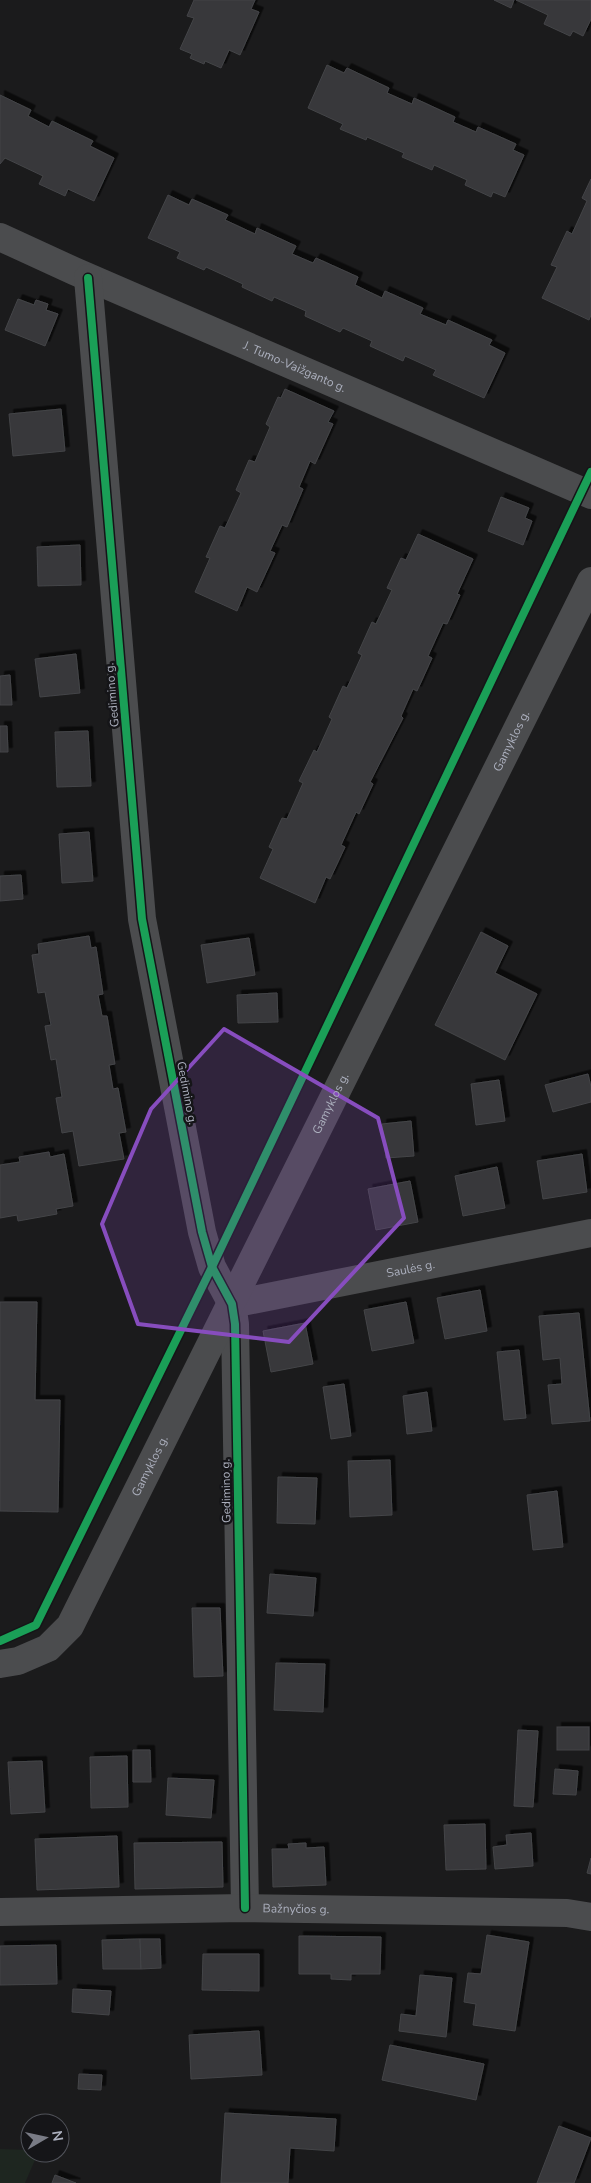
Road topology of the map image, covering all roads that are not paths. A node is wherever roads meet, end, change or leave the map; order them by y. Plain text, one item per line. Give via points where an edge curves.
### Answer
1 (0, 236) edge
2 (88, 278) junction
3 (591, 495) edge
4 (591, 581) edge
5 (591, 1233) edge
6 (232, 1304) junction
7 (0, 1664) edge
8 (245, 1908) junction
9 (0, 1912) edge
10 (591, 1917) edge

1 - 2 street, J. Tumo-Vaižganto g.
2 - 3 street, J. Tumo-Vaižganto g.
2 - 6 street, Gedimino g. via 142,919 202,1232 212,1267
4 - 6 street, Gamyklos g.
5 - 6 street, Saulės g.
6 - 7 street, Gamyklos g. via 70,1626 48,1648 18,1661
6 - 8 street, Gedimino g. via 235,1324
8 - 9 street, Bažnyčios g.
8 - 10 street, Bažnyčios g. via 567,1913

